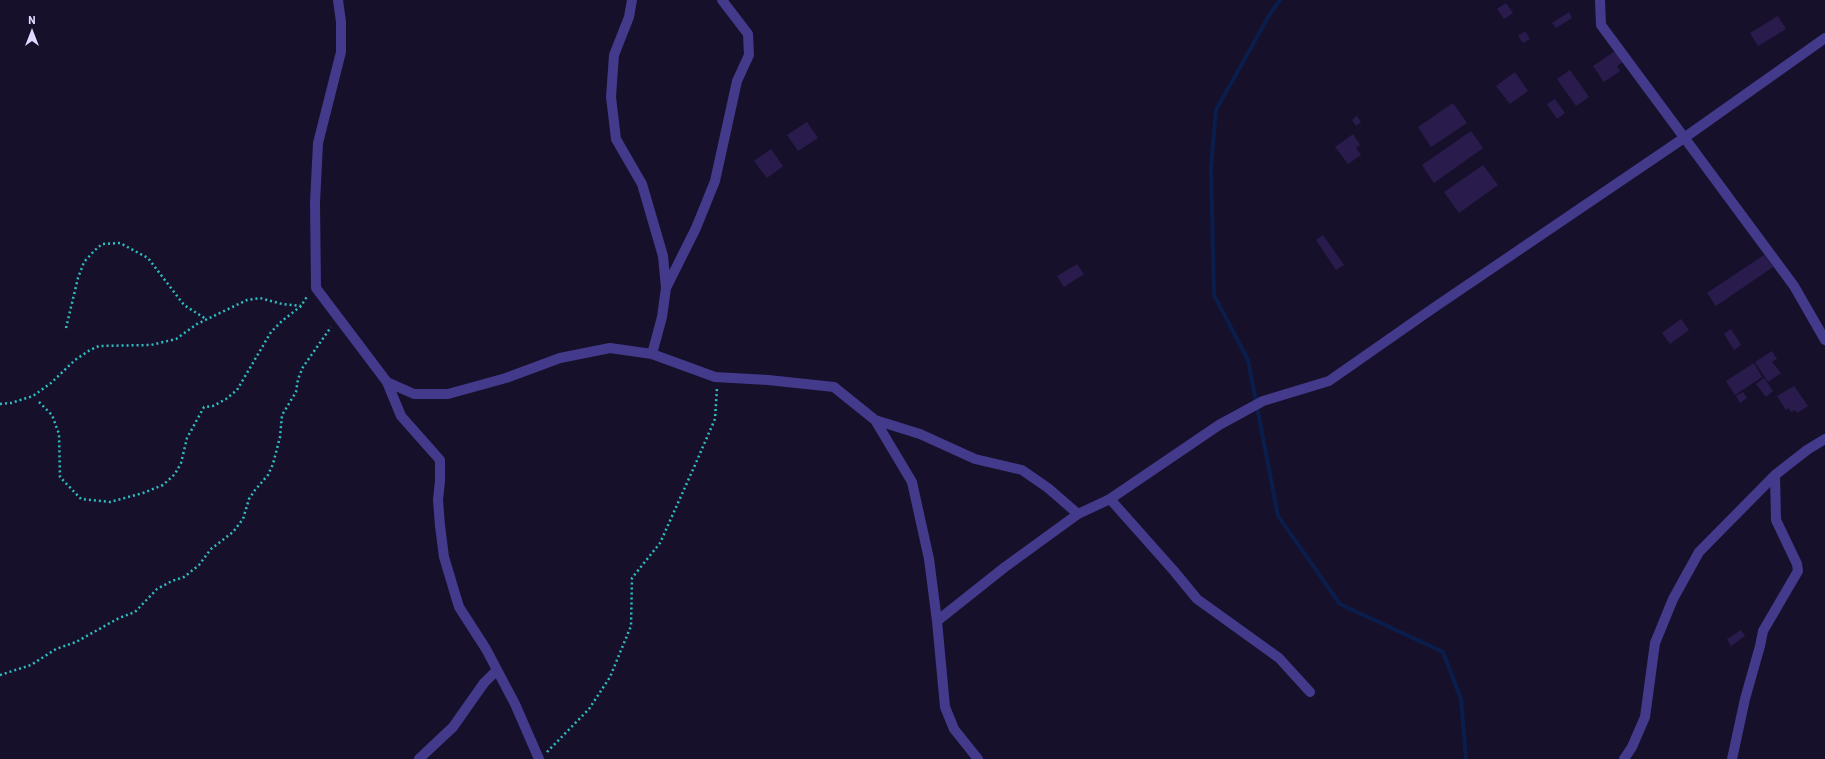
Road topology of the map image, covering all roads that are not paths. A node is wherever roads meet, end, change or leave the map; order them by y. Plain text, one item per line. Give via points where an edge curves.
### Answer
1 (338, 0) edge
2 (632, 0) edge
3 (722, 0) edge
4 (1600, 0) edge
5 (1825, 38) edge
6 (1684, 138) junction
7 (666, 288) junction
8 (1825, 340) edge
9 (652, 354) junction
10 (387, 382) junction
11 (875, 420) junction
12 (1825, 439) edge
13 (1775, 475) junction
14 (1110, 499) junction
15 (1078, 514) junction
16 (938, 621) junction
17 (496, 670) junction
18 (1310, 692) dead end
19 (542, 756) edge
20 (419, 759) edge
21 (978, 759) edge
22 (1624, 759) edge
23 (1732, 759) edge

1 - 10 street via 342,22 341,52 318,143 315,203 316,288
2 - 7 street via 614,55 611,96 616,139 642,184 663,256
3 - 7 street via 748,34 749,55 737,81 715,181 696,228
4 - 6 street via 1601,25
5 - 6 street
6 - 8 street via 1794,286
6 - 14 street via 1329,381 1262,400 1219,425
7 - 9 street via 662,317
9 - 10 street via 610,348 560,358 492,382 448,394 414,394
9 - 11 street via 715,377 834,387
10 - 17 street via 401,416 440,460 438,500 444,557 459,607
11 - 15 street via 920,434 975,459 1022,470
11 - 16 street via 912,482 929,559
12 - 13 street
13 - 22 street via 1699,552 1673,599 1656,643 1645,717
13 - 23 street via 1776,520 1798,571 1763,631
14 - 15 street
14 - 18 street via 1197,599 1279,658
15 - 16 street via 1005,567
16 - 21 street via 945,707 954,729
17 - 19 street
17 - 20 street via 453,727

